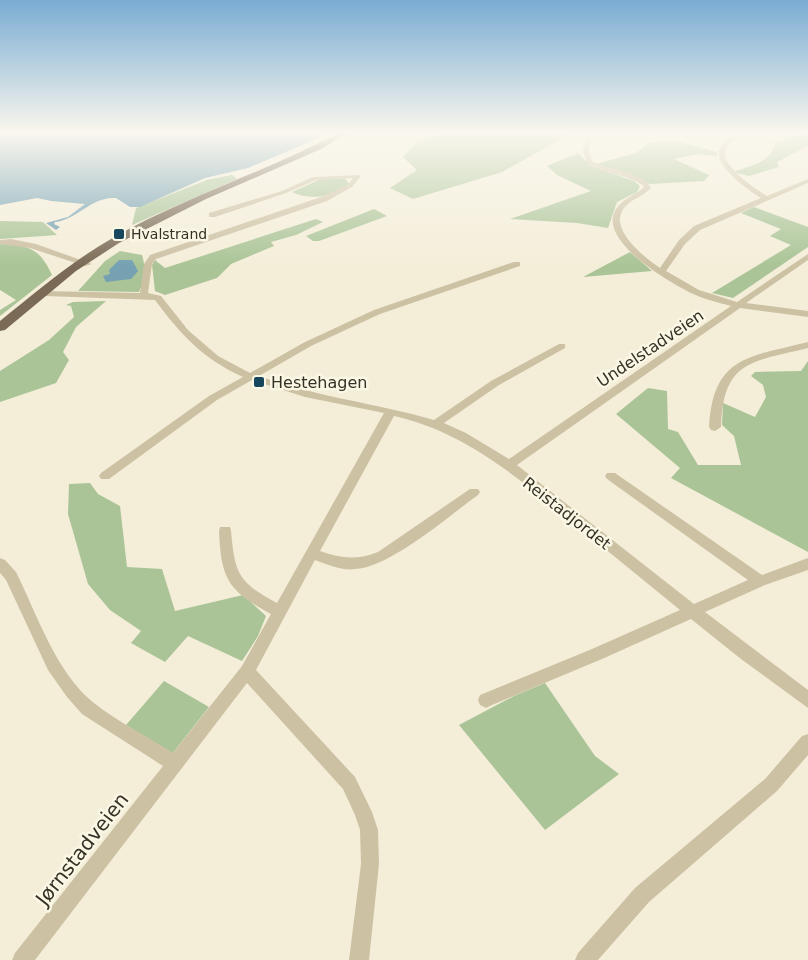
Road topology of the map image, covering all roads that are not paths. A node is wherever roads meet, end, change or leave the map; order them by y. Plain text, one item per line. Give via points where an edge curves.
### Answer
1 (249, 177) edge
2 (341, 177) edge
3 (357, 177) edge
4 (632, 177) edge
5 (739, 177) edge
6 (808, 181) edge
7 (765, 198) junction
8 (212, 215) dead end
9 (0, 242) edge
10 (808, 256) edge
11 (85, 263) junction
12 (517, 264) dead end
13 (661, 272) junction
14 (49, 293) junction
15 (144, 294) junction
16 (739, 305) junction
17 (808, 314) edge
18 (0, 327) edge
19 (0, 335) edge
20 (808, 345) edge
21 (562, 346) dead end
22 (251, 375) junction
23 (391, 411) junction
24 (435, 424) junction
25 (715, 427) dead end
26 (508, 465) junction
27 (105, 476) dead end
28 (610, 476) dead end
29 (474, 492) dead end
30 (225, 531) dead end
31 (313, 554) junction
32 (0, 564) edge
33 (808, 564) edge
34 (760, 581) junction
35 (694, 611) junction
36 (280, 612) junction
37 (247, 671) junction
38 (486, 700) dead end
39 (808, 700) edge
40 (808, 742) edge
41 (174, 763) junction
42 (22, 960) edge
43 (359, 960) edge
44 (585, 960) edge

1 - 11 main road via 115,241
2 - 8 street via 315,178
3 - 15 street via 350,186 324,199 153,257 148,264
4 - 13 street via 648,188 621,207 617,225 633,250
5 - 7 street
6 - 7 street
7 - 13 street via 691,232
9 - 11 street via 18,241 69,261
10 - 16 street, Undelstadveien
11 - 14 main road
12 - 22 street via 357,320
13 - 16 street via 701,296
14 - 15 street
14 - 18 main road
14 - 19 main road
15 - 22 street, Reistadjordet via 158,298 184,332 210,354
16 - 17 street
16 - 26 street, Undelstadveien
20 - 25 street via 760,357 730,373 715,401
21 - 24 street via 495,383
22 - 23 street, Reistadjordet via 306,394
22 - 27 street
23 - 24 street, Reistadjordet
23 - 31 street, Jørnstadveien
24 - 26 street, Reistadjordet via 477,444
26 - 35 street, Reistadjordet
28 - 34 street
29 - 31 street via 384,556 368,563 352,566
30 - 36 street via 228,565 237,583
31 - 36 street, Jørnstadveien
32 - 41 street via 11,576 54,665 73,692 88,708
33 - 34 street
34 - 35 street
35 - 38 street
35 - 39 street, Reistadjordet
36 - 37 street, Jørnstadveien
37 - 41 street, Jørnstadveien
37 - 43 street via 349,783 363,812 369,830 370,864
40 - 44 street via 771,785 642,895
41 - 42 street, Jørnstadveien

